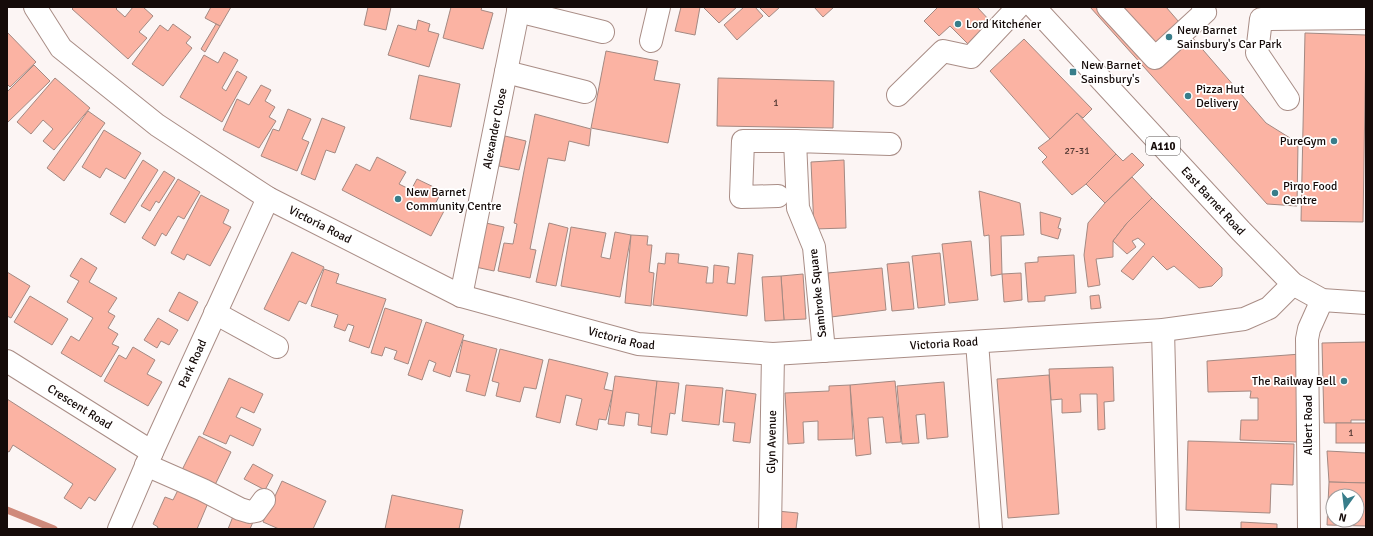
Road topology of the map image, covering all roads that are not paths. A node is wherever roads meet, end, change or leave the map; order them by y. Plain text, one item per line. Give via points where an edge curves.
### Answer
1 (35, 7) edge
2 (659, 7) edge
3 (1018, 7) edge
4 (1034, 7) edge
5 (1108, 7) edge
6 (519, 9) edge
7 (1199, 9) edge
8 (1366, 18) edge
9 (603, 32) dead end
10 (651, 41) dead end
11 (506, 72) junction
12 (585, 92) dead end
13 (898, 95) dead end
14 (1288, 99) dead end
15 (795, 141) junction
16 (890, 144) dead end
17 (778, 196) dead end
18 (268, 198) junction
19 (1293, 284) junction
20 (461, 296) junction
21 (1322, 300) junction
22 (1366, 303) edge
23 (215, 313) junction
24 (1163, 330) junction
25 (978, 342) junction
26 (277, 347) dead end
27 (824, 351) junction
28 (773, 354) junction
29 (7, 360) edge
30 (149, 459) junction
31 (264, 500) dead end
32 (120, 528) edge
33 (770, 529) edge
34 (991, 529) edge
35 (1168, 529) edge
36 (1309, 529) edge

1 - 18 street, Victoria Road via 61,48 157,125
2 - 10 street
3 - 13 street via 971,57 943,51
4 - 19 street, East Barnet Road / A110
5 - 7 street via 1156,58
6 - 9 street
6 - 11 street, Alexander Close
8 - 14 street via 1261,19 1257,53
11 - 12 street
11 - 20 street, Alexander Close
15 - 16 street
15 - 17 street via 744,141 741,197
15 - 27 street, Sambroke Square via 798,208 814,247
18 - 20 street, Victoria Road
18 - 23 street, Park Road
19 - 21 street, East Barnet Road / A110
19 - 24 street, Victoria Road via 1268,308 1244,319
20 - 28 street, Victoria Road via 638,344
21 - 22 street, East Barnet Road / A110
21 - 36 street, Albert Road via 1309,330 1308,339
23 - 26 street
23 - 30 street, Park Road
24 - 25 street, Victoria Road
24 - 35 street
25 - 27 street, Victoria Road
25 - 34 street
27 - 28 street, Victoria Road
28 - 33 street, Glyn Avenue
29 - 30 street, Crescent Road
30 - 31 street, Crescent Road via 240,509 256,511
30 - 32 street, Park Road

